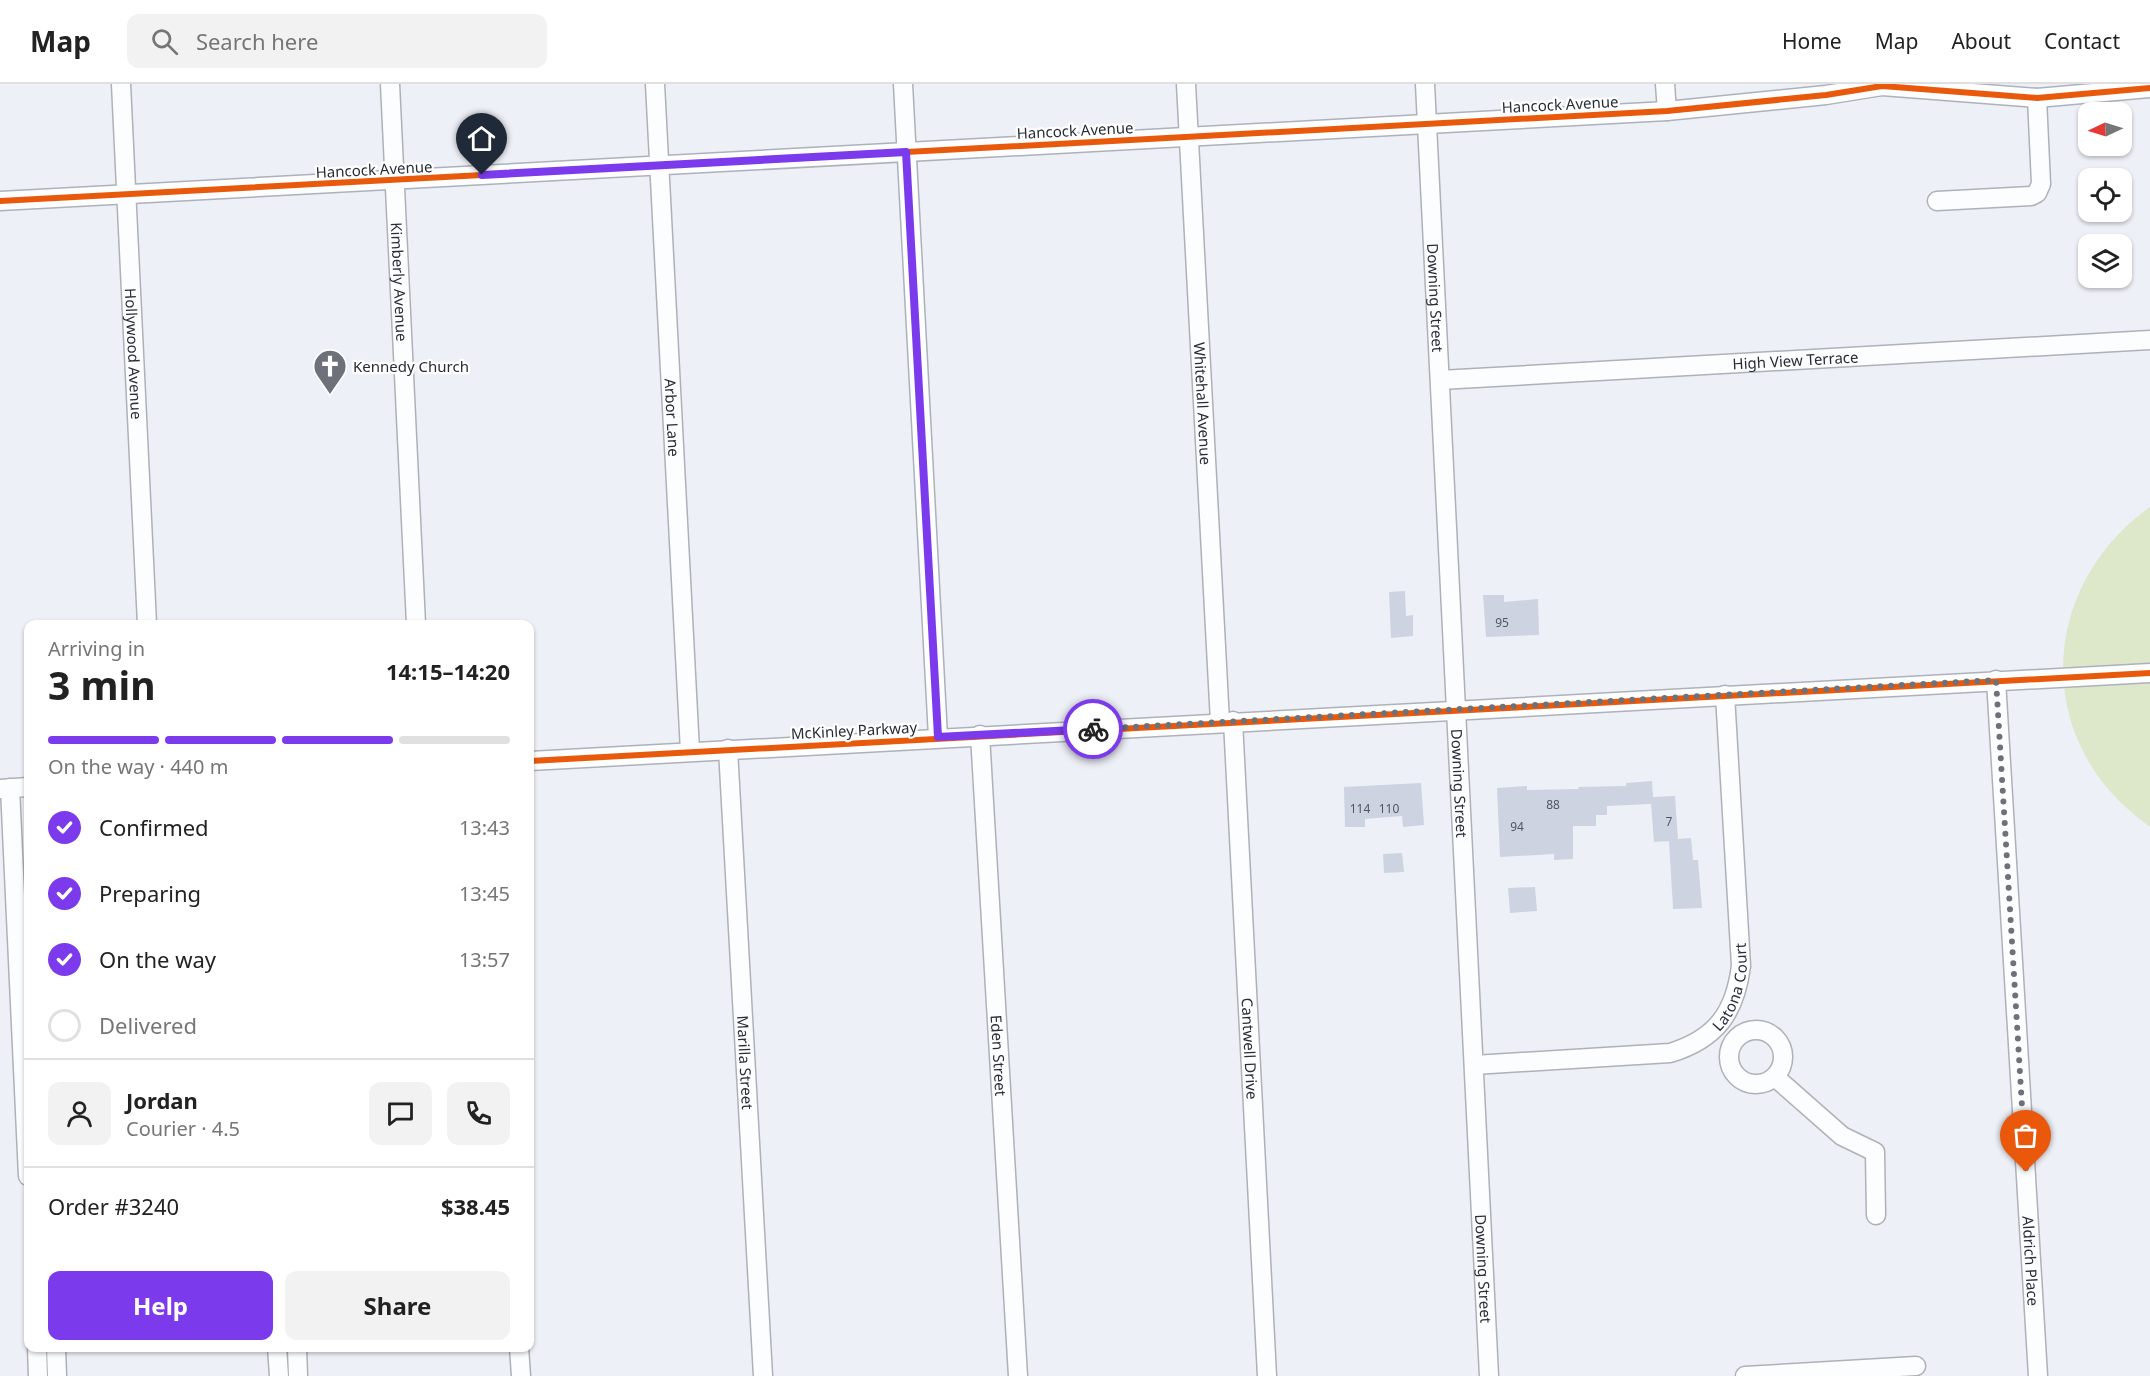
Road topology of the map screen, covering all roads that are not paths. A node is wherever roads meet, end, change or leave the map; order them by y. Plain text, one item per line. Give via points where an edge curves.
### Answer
1 (121, 84) edge
2 (390, 84) edge
3 (655, 84) edge
4 (903, 84) edge
5 (1186, 84) edge
6 (1425, 84) edge
7 (1665, 84) edge
8 (2150, 88) edge
9 (2037, 98) junction
10 (1667, 111) junction
11 (1427, 123) junction
12 (1189, 136) junction
13 (906, 152) junction
14 (658, 165) junction
15 (394, 180) junction
16 (126, 194) junction
17 (0, 201) edge
18 (1937, 201) dead end
19 (2150, 340) edge
20 (1440, 380) junction
21 (147, 620) edge
22 (416, 620) edge
23 (2150, 673) edge
24 (1996, 680) junction
25 (1725, 695) junction
26 (1456, 709) junction
27 (1226, 722) junction
28 (980, 735) junction
29 (938, 737) junction
30 (728, 749) junction
31 (690, 752) junction
32 (534, 761) edge
33 (17, 788) edge
34 (1720, 1024) junction
35 (24, 1035) edge
36 (1734, 1041) junction
37 (1474, 1065) junction
38 (1775, 1077) junction
39 (1876, 1215) dead end
40 (37, 1352) edge
41 (56, 1352) edge
42 (277, 1352) edge
43 (297, 1352) edge
44 (519, 1352) edge
45 (1917, 1366) dead end
46 (1801, 1374) edge
47 (38, 1376) edge
48 (57, 1376) edge
49 (279, 1376) edge
50 (298, 1376) edge
51 (521, 1376) edge
52 (763, 1376) edge
53 (1018, 1376) edge
54 (1267, 1376) edge
55 (1489, 1376) edge
56 (1745, 1376) edge
57 (2038, 1376) edge

1 - 16 street, Hollywood Avenue
2 - 15 street, Kimberly Avenue
3 - 14 street, Arbor Lane
4 - 13 street
5 - 12 street, Whitehall Avenue
6 - 11 street, Downing Street
7 - 10 street
8 - 9 street, Hancock Avenue
9 - 10 street, Hancock Avenue via 1882,86
9 - 18 street via 2041,184 2037,193
10 - 11 street, Hancock Avenue
11 - 12 street, Hancock Avenue
11 - 20 street, Downing Street
12 - 13 street, Hancock Avenue
12 - 27 street, Whitehall Avenue
13 - 14 street, Hancock Avenue
13 - 29 street
14 - 15 street, Hancock Avenue
14 - 31 street, Arbor Lane
15 - 16 street, Hancock Avenue
15 - 22 street, Kimberly Avenue
16 - 17 street, Hancock Avenue
16 - 21 street, Hollywood Avenue
19 - 20 street, High View Terrace
20 - 26 street, Downing Street
23 - 24 street, McKinley Parkway
24 - 25 street, McKinley Parkway
24 - 57 street, Aldrich Place
25 - 26 street, McKinley Parkway
25 - 34 street, Latona Court via 1741,966 1731,1008
26 - 27 street, McKinley Parkway
26 - 37 street, Downing Street
27 - 28 street, McKinley Parkway
27 - 54 street, Cantwell Drive
28 - 29 street, McKinley Parkway
28 - 53 street, Eden Street
29 - 30 street, McKinley Parkway
30 - 31 street, McKinley Parkway
30 - 52 street, Marilla Street
31 - 32 street, McKinley Parkway
33 - 35 street
34 - 36 street
34 - 37 street, Latona Court via 1689,1047 1670,1053
36 - 38 street via 1729,1054 1738,1077 1755,1084
36 - 38 street via 1752,1030 1766,1031 1776,1038 1783,1057
37 - 55 street, Downing Street
38 - 39 street via 1842,1136 1875,1152
40 - 47 street
41 - 48 street
42 - 49 street
43 - 50 street
44 - 51 street
45 - 46 street
46 - 56 street

